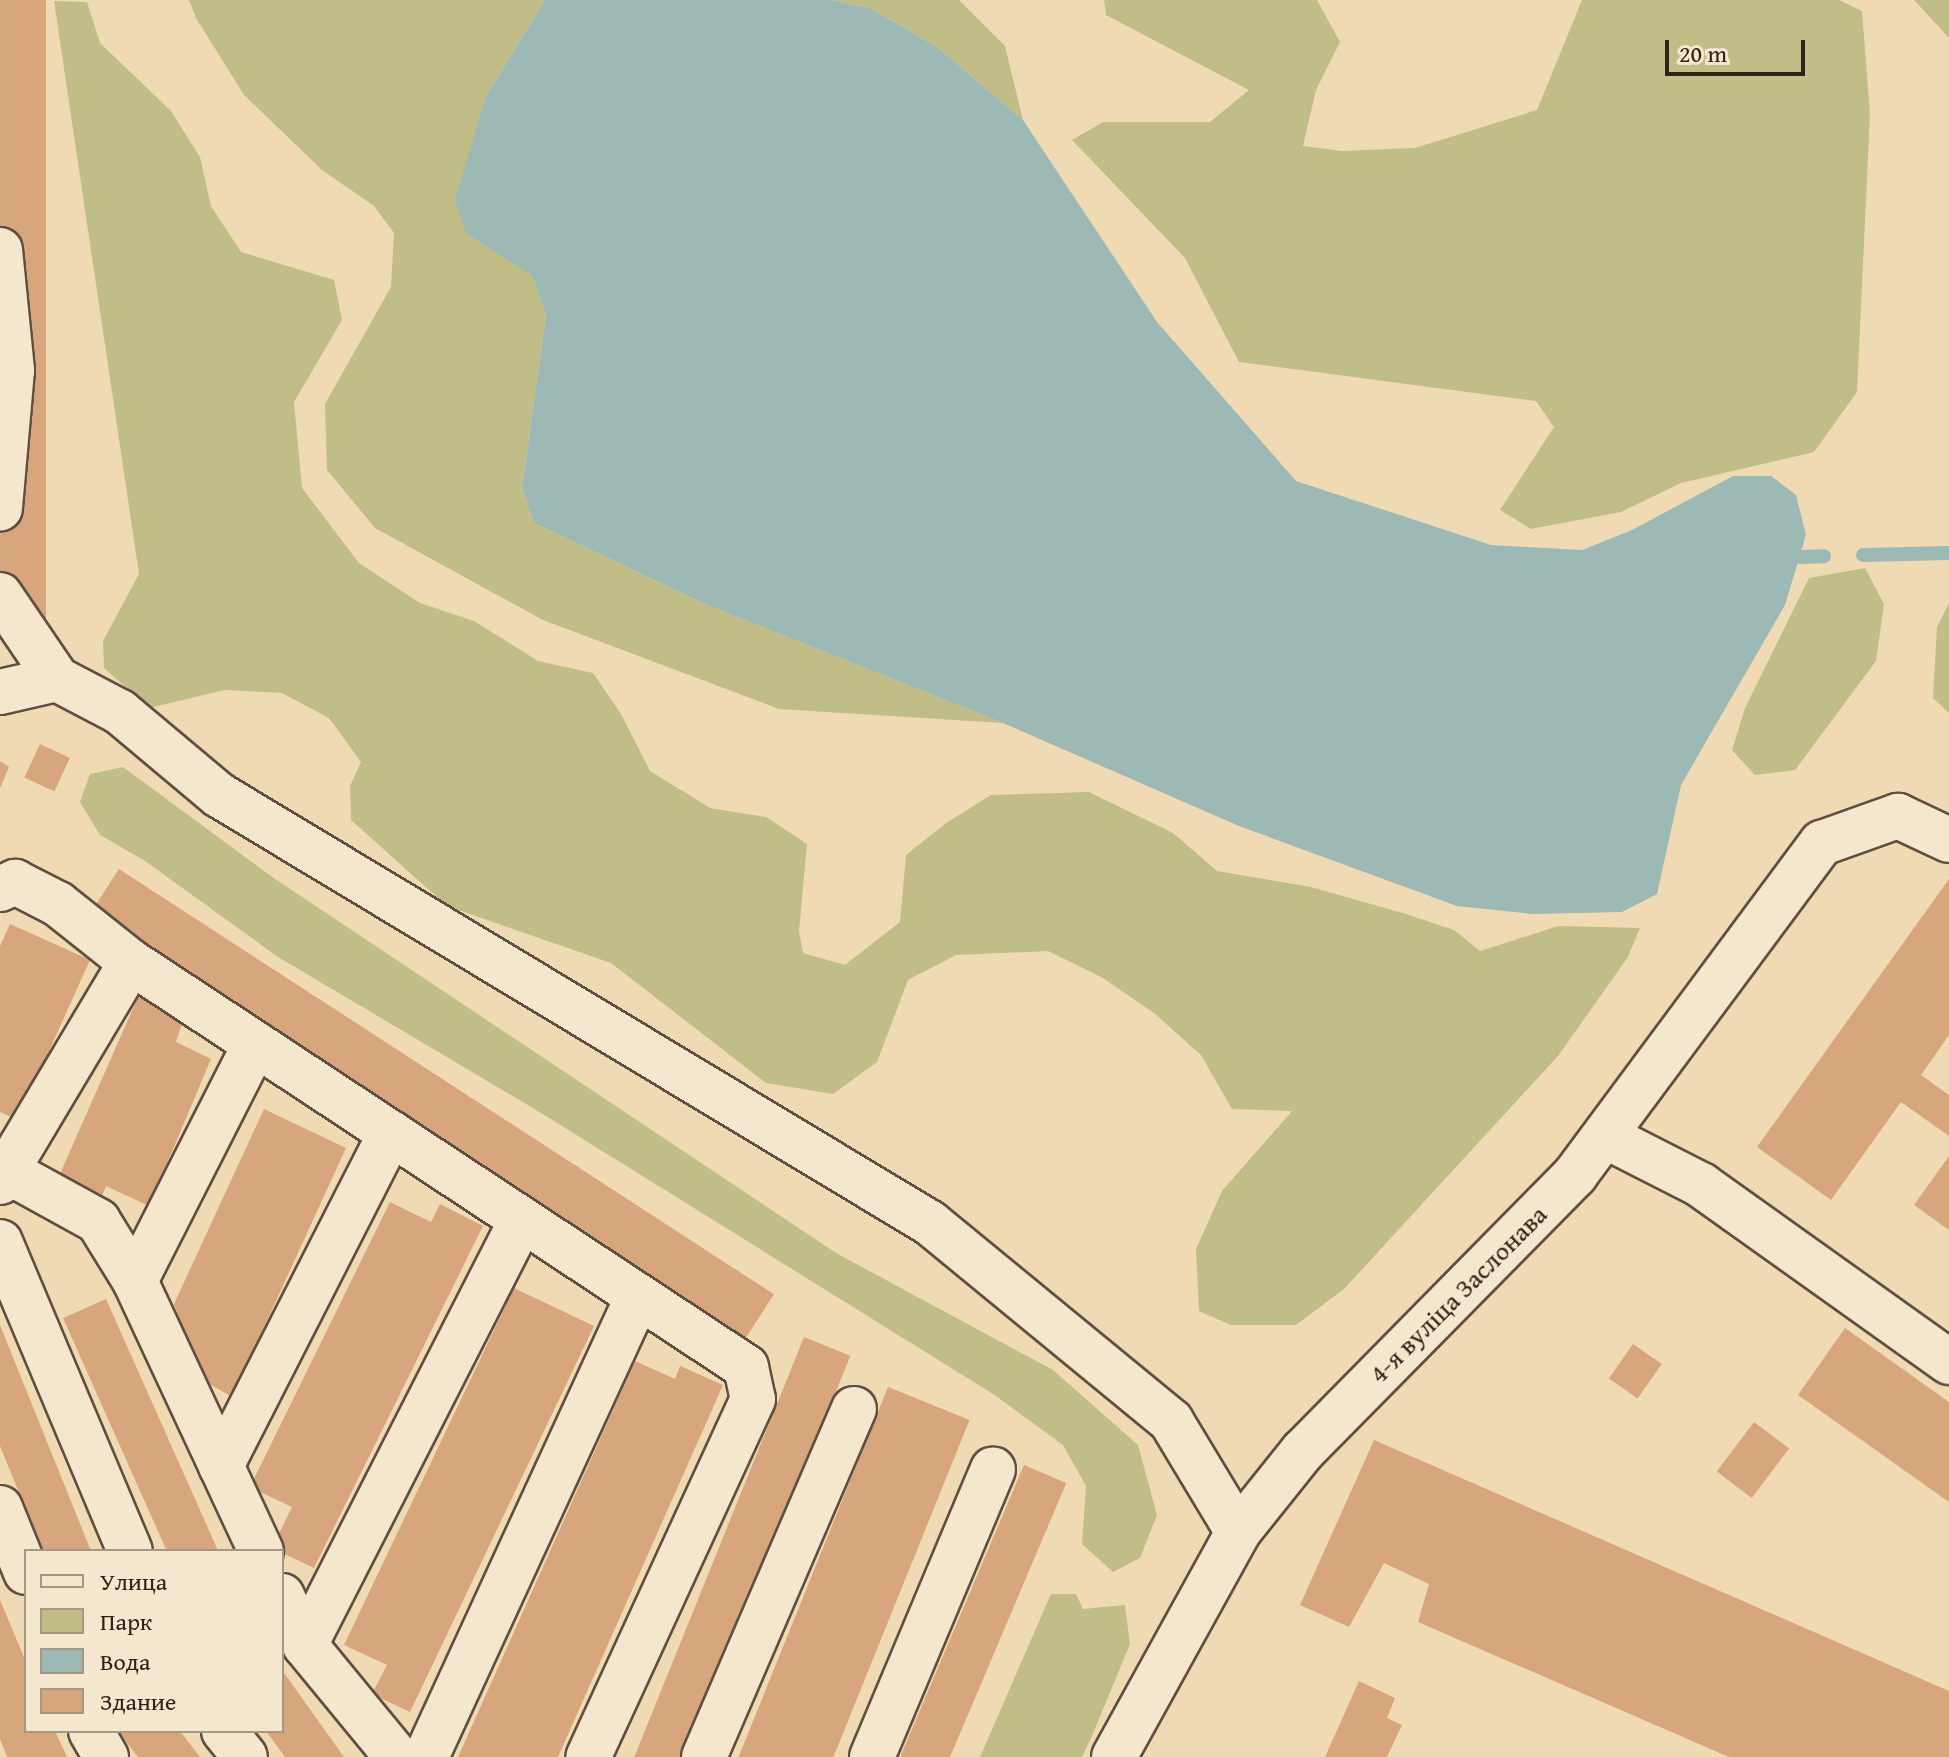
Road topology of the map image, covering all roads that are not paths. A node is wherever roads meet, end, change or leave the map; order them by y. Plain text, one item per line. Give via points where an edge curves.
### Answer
1 (0, 250) edge
2 (2, 291) edge
3 (0, 505) edge
4 (0, 595) edge
5 (57, 679) junction
6 (0, 692) edge
7 (1949, 840) edge
8 (0, 889) edge
9 (131, 962) junction
10 (255, 1044) junction
11 (391, 1133) junction
12 (1605, 1136) junction
13 (2, 1175) edge
14 (522, 1220) junction
15 (0, 1242) edge
16 (135, 1281) junction
17 (638, 1296) junction
18 (1949, 1362) edge
19 (854, 1409) dead end
20 (221, 1466) junction
21 (993, 1469) dead end
22 (0, 1508) edge
23 (1238, 1532) junction
24 (129, 1549) edge
25 (260, 1549) edge
26 (24, 1567) edge
27 (284, 1600) edge
28 (305, 1645) junction
29 (92, 1733) edge
30 (226, 1733) edge
31 (106, 1757) edge
32 (245, 1757) edge
33 (397, 1757) edge
34 (426, 1757) edge
35 (588, 1757) edge
36 (704, 1757) edge
37 (872, 1757) edge
38 (1114, 1757) edge

1 - 2 street
2 - 3 street via 12,370
4 - 5 street
5 - 6 street
5 - 23 street via 120,712 219,795 930,1223 1171,1421
7 - 12 street, 4-я вуліца Заслонава via 1898,816 1822,843
8 - 9 street via 15,882 58,904
9 - 10 street
9 - 13 street
10 - 11 street
10 - 16 street
11 - 14 street
11 - 20 street
12 - 18 street via 1701,1185
12 - 23 street, 4-я вуліца Заслонава via 1575,1175 1303,1451
13 - 16 street via 98,1221
14 - 17 street
14 - 28 street
15 - 24 street
16 - 20 street
17 - 34 street
17 - 35 street via 746,1367 753,1399
19 - 36 street
20 - 25 street
21 - 37 street
22 - 26 street
23 - 38 street, 4-я вуліца Заслонава
27 - 28 street
28 - 33 street
29 - 31 street
30 - 32 street

